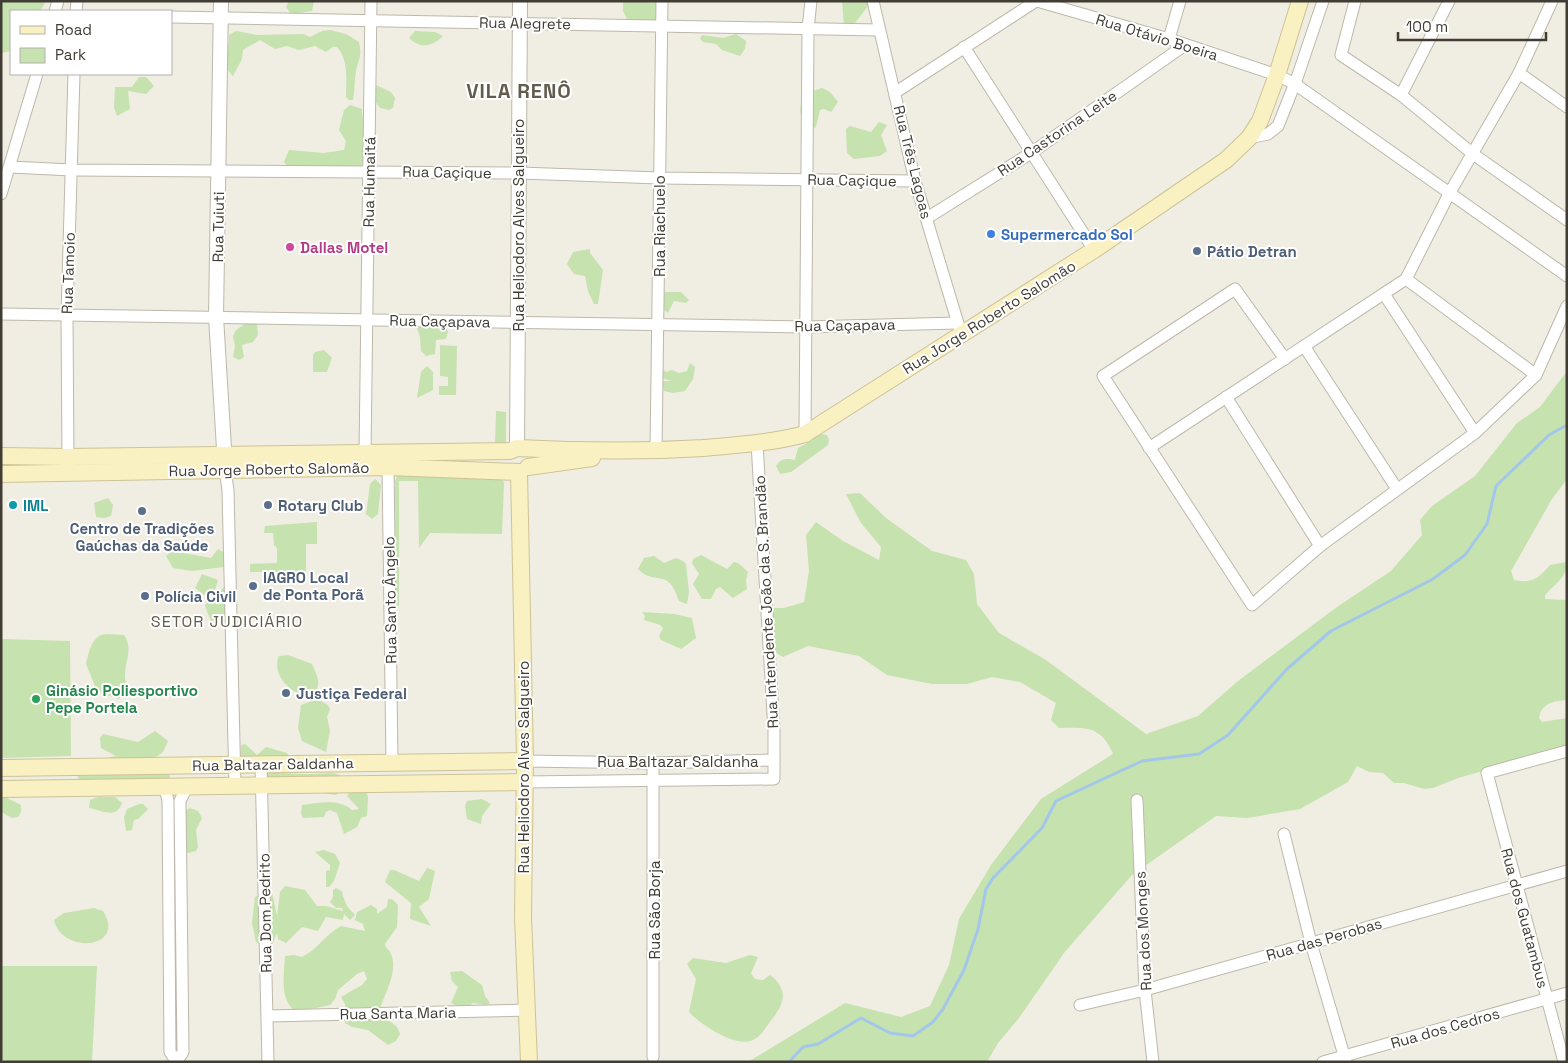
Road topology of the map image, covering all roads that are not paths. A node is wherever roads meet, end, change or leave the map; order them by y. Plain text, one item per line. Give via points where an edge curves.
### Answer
1 (221, 1) edge
2 (371, 1) edge
3 (520, 1) edge
4 (662, 1) edge
5 (811, 1) edge
6 (873, 1) edge
7 (1036, 1) edge
8 (1180, 1) edge
9 (1300, 1) edge
10 (1323, 1) edge
11 (1355, 1) edge
12 (1449, 1) edge
13 (1552, 1) edge
14 (1054, 4) edge
15 (172, 17) edge
16 (220, 17) junction
17 (371, 21) junction
18 (519, 23) junction
19 (662, 26) junction
20 (808, 28) junction
21 (878, 30) junction
22 (1170, 39) junction
23 (1185, 45) junction
24 (964, 47) junction
25 (1519, 73) junction
26 (37, 75) edge
27 (74, 75) edge
28 (1277, 75) junction
29 (1295, 84) junction
30 (896, 92) junction
31 (1401, 95) junction
32 (1567, 108) edge
33 (1249, 138) junction
34 (1031, 153) junction
35 (1473, 154) junction
36 (10, 167) junction
37 (72, 170) junction
38 (219, 171) junction
39 (368, 171) junction
40 (520, 173) junction
41 (659, 178) junction
42 (806, 180) junction
43 (915, 181) junction
44 (1, 194) edge
45 (1448, 194) junction
46 (927, 218) junction
47 (1567, 220) edge
48 (1094, 250) junction
49 (1567, 276) edge
50 (1406, 279) junction
51 (1384, 294) junction
52 (1567, 306) edge
53 (1, 314) edge
54 (67, 315) junction
55 (216, 317) junction
56 (368, 320) junction
57 (517, 322) junction
58 (658, 324) junction
59 (805, 326) junction
60 (959, 328) junction
61 (1304, 346) junction
62 (1285, 359) junction
63 (1536, 375) junction
64 (1226, 397) junction
65 (1475, 433) junction
66 (805, 434) junction
67 (757, 443) junction
68 (1149, 448) junction
69 (517, 450) junction
70 (656, 451) junction
71 (621, 452) junction
72 (223, 453) junction
73 (365, 453) junction
74 (1, 456) edge
75 (68, 465) junction
76 (388, 467) junction
77 (225, 470) junction
78 (520, 470) junction
79 (1, 474) edge
80 (1397, 489) junction
81 (1320, 546) junction
82 (1567, 751) edge
83 (774, 760) junction
84 (525, 761) junction
85 (392, 763) junction
86 (653, 763) junction
87 (233, 764) junction
88 (261, 764) junction
89 (18, 767) junction
90 (1, 768) edge
91 (654, 779) junction
92 (524, 782) junction
93 (235, 786) junction
94 (262, 786) junction
95 (187, 787) junction
96 (165, 788) junction
97 (8, 789) edge
98 (1137, 800) dead end
99 (1284, 834) dead end
100 (1567, 872) edge
101 (1516, 885) junction
102 (175, 936) junction
103 (1311, 943) junction
104 (1145, 990) junction
105 (1567, 993) edge
106 (1546, 999) junction
107 (1080, 1005) dead end
108 (528, 1010) junction
109 (268, 1016) junction
110 (653, 1057) dead end
111 (1345, 1059) edge
112 (268, 1062) edge
113 (529, 1062) edge
114 (1153, 1062) edge
115 (1323, 1062) edge
116 (1564, 1062) edge

1 - 16 street, Rua Tuiuti
2 - 17 street, Rua Humaitá
3 - 18 street, Rua Heliodoro Alves Salgueiro
4 - 19 street, Rua Riachuelo
5 - 20 street
6 - 21 street, Rua Três Lagoas
7 - 14 street, Rua Otávio Boeira
7 - 24 street
8 - 22 street
9 - 28 main road, Rua Jorge Roberto Salomão
10 - 29 street
11 - 31 street via 1341,55
12 - 31 street
13 - 25 street
14 - 22 street, Rua Otávio Boeira
15 - 16 street, Rua Alegrete
16 - 17 street, Rua Alegrete
16 - 38 street, Rua Tuiuti
17 - 18 street, Rua Alegrete
17 - 39 street, Rua Humaitá
18 - 19 street, Rua Alegrete
18 - 40 street, Rua Heliodoro Alves Salgueiro
19 - 20 street, Rua Alegrete
19 - 41 street, Rua Riachuelo
20 - 21 street, Rua Alegrete
20 - 42 street
21 - 30 street, Rua Três Lagoas
22 - 23 street, Rua Otávio Boeira
23 - 28 street, Rua Otávio Boeira
23 - 34 street, Rua Castorina Leite
24 - 30 street
24 - 34 street
25 - 32 street
25 - 35 street
26 - 36 street
27 - 37 street, Rua Tamoio
28 - 29 street, Rua Otávio Boeira
28 - 33 main road, Rua Jorge Roberto Salomão via 1264,112
29 - 33 street via 1278,126 1268,134
29 - 45 street, Rua Otávio Boeira
30 - 43 street, Rua Três Lagoas
31 - 35 street
33 - 48 main road, Rua Jorge Roberto Salomão via 1226,160
34 - 46 street, Rua Castorina Leite
34 - 48 street
35 - 45 street
35 - 47 street
36 - 37 street, Rua Caçique
36 - 44 street
37 - 38 street, Rua Caçique
37 - 54 street, Rua Tamoio
38 - 39 street, Rua Caçique
38 - 55 street, Rua Tuiuti
39 - 40 street, Rua Caçique
39 - 56 street, Rua Humaitá
40 - 41 street, Rua Caçique
40 - 57 street, Rua Heliodoro Alves Salgueiro
41 - 42 street, Rua Caçique
41 - 58 street, Rua Riachuelo
42 - 43 street, Rua Caçique
42 - 59 street
43 - 46 street, Rua Três Lagoas
45 - 49 street, Rua Otávio Boeira
45 - 50 street
46 - 60 street, Rua Três Lagoas
48 - 60 main road, Rua Jorge Roberto Salomão
50 - 51 street
50 - 63 street
51 - 61 street
51 - 65 street
52 - 63 street
53 - 54 street, Rua Caçapava
54 - 55 street, Rua Caçapava
54 - 75 street, Rua Tamoio
55 - 56 street, Rua Caçapava
55 - 72 street, Rua Tuiuti
56 - 57 street, Rua Caçapava
56 - 73 street, Rua Humaitá
57 - 58 street, Rua Caçapava
57 - 69 street, Rua Heliodoro Alves Salgueiro
58 - 59 street, Rua Caçapava
58 - 70 street, Rua Riachuelo
59 - 60 street, Rua Caçapava
59 - 66 street
60 - 66 main road, Rua Jorge Roberto Salomão
61 - 62 street
61 - 80 street
62 - 64 street
62 - 68 street via 1235,289 1103,376
63 - 65 street
64 - 68 street
64 - 81 street
65 - 80 street
66 - 67 main road, Rua Jorge Roberto Salomão
67 - 70 main road, Rua Jorge Roberto Salomão
67 - 83 street, Rua Intendente João da S. Brandão
68 - 81 street via 1252,605
69 - 71 main road, Rua Jorge Roberto Salomão
69 - 73 main road, Rua Jorge Roberto Salomão
69 - 78 main road via 506,459 507,464
70 - 71 main road, Rua Jorge Roberto Salomão
71 - 78 main road, Rua Jorge Roberto Salomão
72 - 73 main road, Rua Jorge Roberto Salomão
72 - 75 main road, Rua Jorge Roberto Salomão
72 - 77 street, Rua Tuiuti
74 - 75 main road, Rua Jorge Roberto Salomão
75 - 77 main road, Rua Jorge Roberto Salomão
75 - 79 main road, Rua Jorge Roberto Salomão
76 - 77 main road, Rua Jorge Roberto Salomão
76 - 78 main road, Rua Jorge Roberto Salomão
76 - 85 street, Rua Santo Ângelo
77 - 87 street
78 - 84 main road, Rua Heliodoro Alves Salgueiro
80 - 81 street
82 - 101 street, Rua dos Guatambus via 1487,773
83 - 86 street, Rua Baltazar Saldanha
83 - 91 street, Rua Baltazar Saldanha via 774,779
84 - 85 main road, Rua Baltazar Saldanha
84 - 86 street, Rua Baltazar Saldanha
84 - 92 main road, Rua Heliodoro Alves Salgueiro
85 - 88 main road, Rua Baltazar Saldanha
86 - 91 street, Rua São Borja
87 - 88 main road, Rua Baltazar Saldanha
87 - 89 main road, Rua Baltazar Saldanha
87 - 93 street
88 - 94 street, Rua Dom Pedrito
89 - 90 main road, Rua Baltazar Saldanha
89 - 97 main road
91 - 92 street, Rua Baltazar Saldanha
91 - 110 street, Rua São Borja
92 - 94 main road, Rua Baltazar Saldanha
92 - 108 main road, Rua Heliodoro Alves Salgueiro via 523,918
93 - 94 main road, Rua Baltazar Saldanha
93 - 95 main road, Rua Baltazar Saldanha
94 - 109 street, Rua Dom Pedrito
95 - 96 main road, Rua Baltazar Saldanha
95 - 102 street via 180,801
96 - 97 main road, Rua Baltazar Saldanha
96 - 102 street
98 - 104 street, Rua dos Monges
99 - 103 street
100 - 101 street, Rua das Perobas
101 - 103 street, Rua das Perobas
101 - 106 street, Rua dos Guatambus
102 - 102 street via 170,1052 174,1058 179,1058 183,1052
103 - 104 street, Rua das Perobas
103 - 111 street
104 - 107 street, Rua das Perobas
104 - 114 street, Rua dos Monges
105 - 106 street, Rua dos Cedros
106 - 111 street, Rua dos Cedros
106 - 116 street, Rua dos Guatambus
108 - 109 street, Rua Santa Maria
108 - 113 main road, Rua Heliodoro Alves Salgueiro
109 - 112 street, Rua Dom Pedrito
111 - 115 street, Rua dos Cedros

